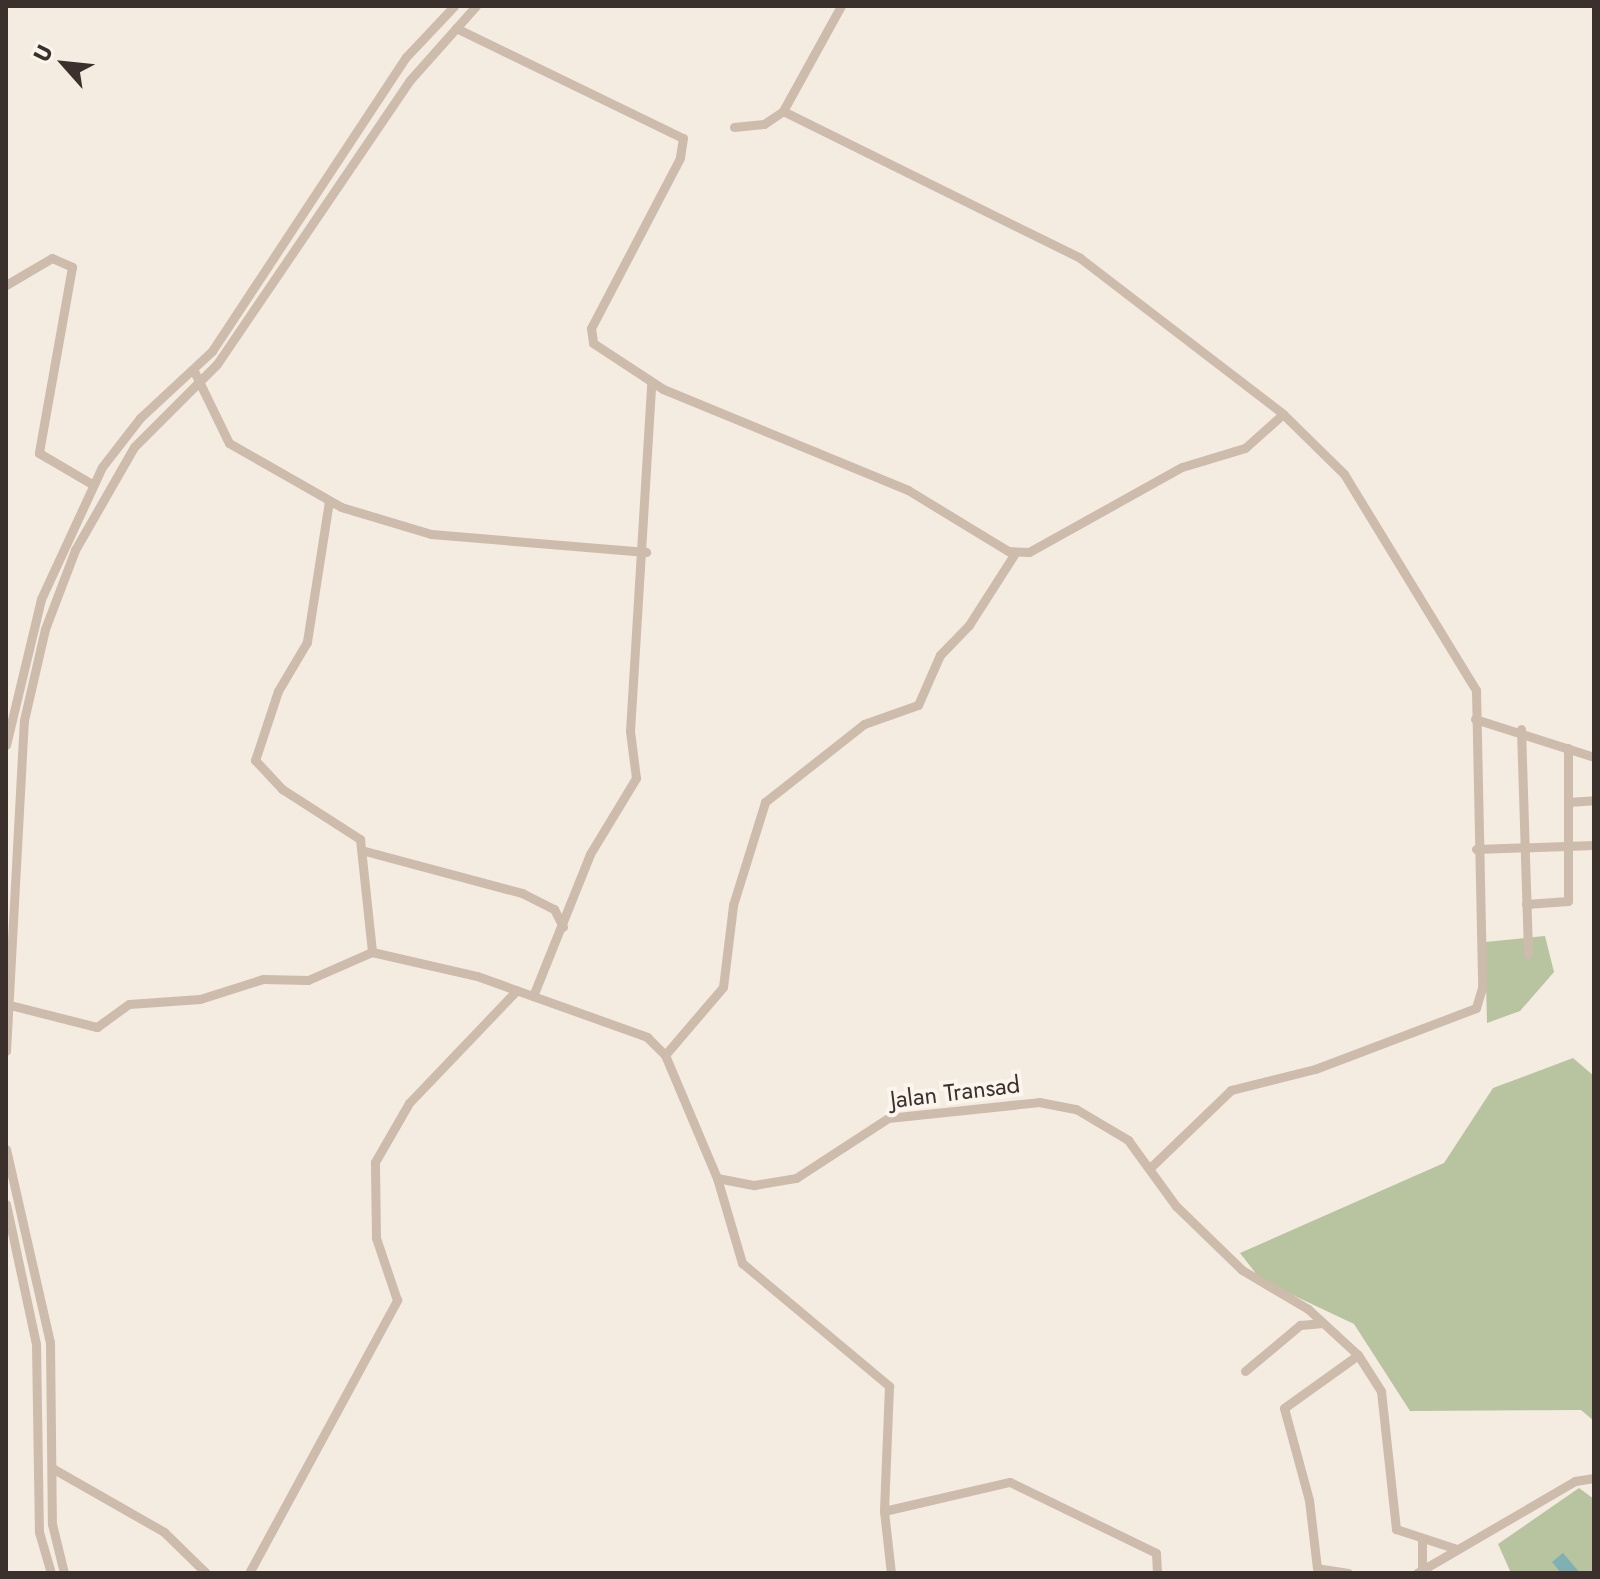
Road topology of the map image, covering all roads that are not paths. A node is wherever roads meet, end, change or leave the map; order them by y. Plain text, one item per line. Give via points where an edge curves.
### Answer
1 (454, 6) edge
2 (476, 6) edge
3 (839, 8) edge
4 (456, 28) junction
5 (783, 111) junction
6 (734, 127) dead end
7 (6, 285) edge
8 (194, 371) junction
9 (651, 383) junction
10 (199, 384) junction
11 (1283, 414) junction
12 (92, 484) junction
13 (329, 501) junction
14 (646, 552) junction
15 (1015, 553) junction
16 (1475, 719) junction
17 (1521, 729) junction
18 (6, 745) edge
19 (1568, 748) junction
20 (1594, 757) edge
21 (1594, 800) edge
22 (1568, 802) junction
23 (1594, 845) edge
24 (1523, 847) junction
25 (1569, 847) junction
26 (1476, 849) junction
27 (365, 851) junction
28 (1526, 904) junction
29 (563, 927) junction
30 (372, 952) junction
31 (1528, 954) dead end
32 (517, 990) junction
33 (533, 996) junction
34 (9, 1004) edge
35 (6, 1051) edge
36 (665, 1055) junction
37 (6, 1149) edge
38 (1152, 1166) junction
39 (717, 1178) junction
40 (6, 1204) edge
41 (42, 1300) junction
42 (28, 1302) junction
43 (1325, 1323) junction
44 (1358, 1355) junction
45 (1245, 1371) dead end
46 (39, 1465) junction
47 (53, 1468) junction
48 (1594, 1478) edge
49 (884, 1511) junction
50 (1422, 1541) junction
51 (1457, 1549) junction
52 (1419, 1570) edge
53 (51, 1573) edge
54 (64, 1573) edge
55 (206, 1573) edge
56 (249, 1573) edge
57 (891, 1573) edge
58 (1157, 1573) edge
59 (1348, 1573) edge

1 - 8 street via 406,57
2 - 4 street
3 - 5 street
4 - 9 street via 683,138 680,158 589,337
4 - 10 street via 392,106
5 - 6 street via 764,124
5 - 11 street via 1080,258
7 - 12 street via 52,258 72,267 39,453
8 - 10 street
8 - 12 street via 140,418
9 - 14 street
9 - 15 street via 908,490
10 - 13 street via 229,443
10 - 34 street via 145,431 112,480 45,629 18,769
11 - 15 street via 1245,448 1182,467 1115,509
11 - 16 street via 1344,474 1473,683
12 - 18 street via 28,637
13 - 14 street via 431,534
13 - 27 street via 307,642 278,691 255,760 282,789 351,827
14 - 29 street via 630,731 636,778 596,842
15 - 36 street via 969,625 940,655 918,705 864,724 765,802 734,898 723,987
16 - 17 street
16 - 26 street
17 - 19 street
17 - 24 street
19 - 20 street
19 - 22 street
21 - 22 street
22 - 25 street
23 - 25 street
24 - 25 street
24 - 26 street
24 - 28 street
25 - 28 street via 1568,902
26 - 38 street via 1482,988 1476,1008 1315,1069 1231,1090
27 - 29 street via 522,893 554,909
27 - 30 street
28 - 31 street
29 - 33 street
30 - 32 street
30 - 34 street via 308,980 263,979 200,999 129,1004 97,1027
32 - 33 street
32 - 56 street via 409,1103 375,1162 376,1244 397,1300
33 - 36 street via 647,1037
34 - 35 street
36 - 39 street
37 - 41 street
38 - 39 street, Jalan Transad via 1101,1120 1039,1102 888,1118 778,1184
38 - 43 street, Jalan Transad via 1197,1230 1253,1279
39 - 49 street via 742,1263 889,1386
40 - 42 street
41 - 42 street
41 - 47 street
42 - 46 street
43 - 44 street, Jalan Transad
43 - 45 street via 1300,1325
44 - 50 street, Jalan Transad via 1381,1391 1391,1518 1402,1535
44 - 59 street via 1284,1408 1309,1500 1317,1568
46 - 47 street
46 - 53 street via 39,1532
47 - 54 street via 52,1524
47 - 55 street via 164,1532
48 - 51 street via 1575,1481
49 - 57 street
49 - 58 street via 1010,1482 1156,1553
50 - 51 street, Jalan Transad
50 - 52 street
51 - 52 street

